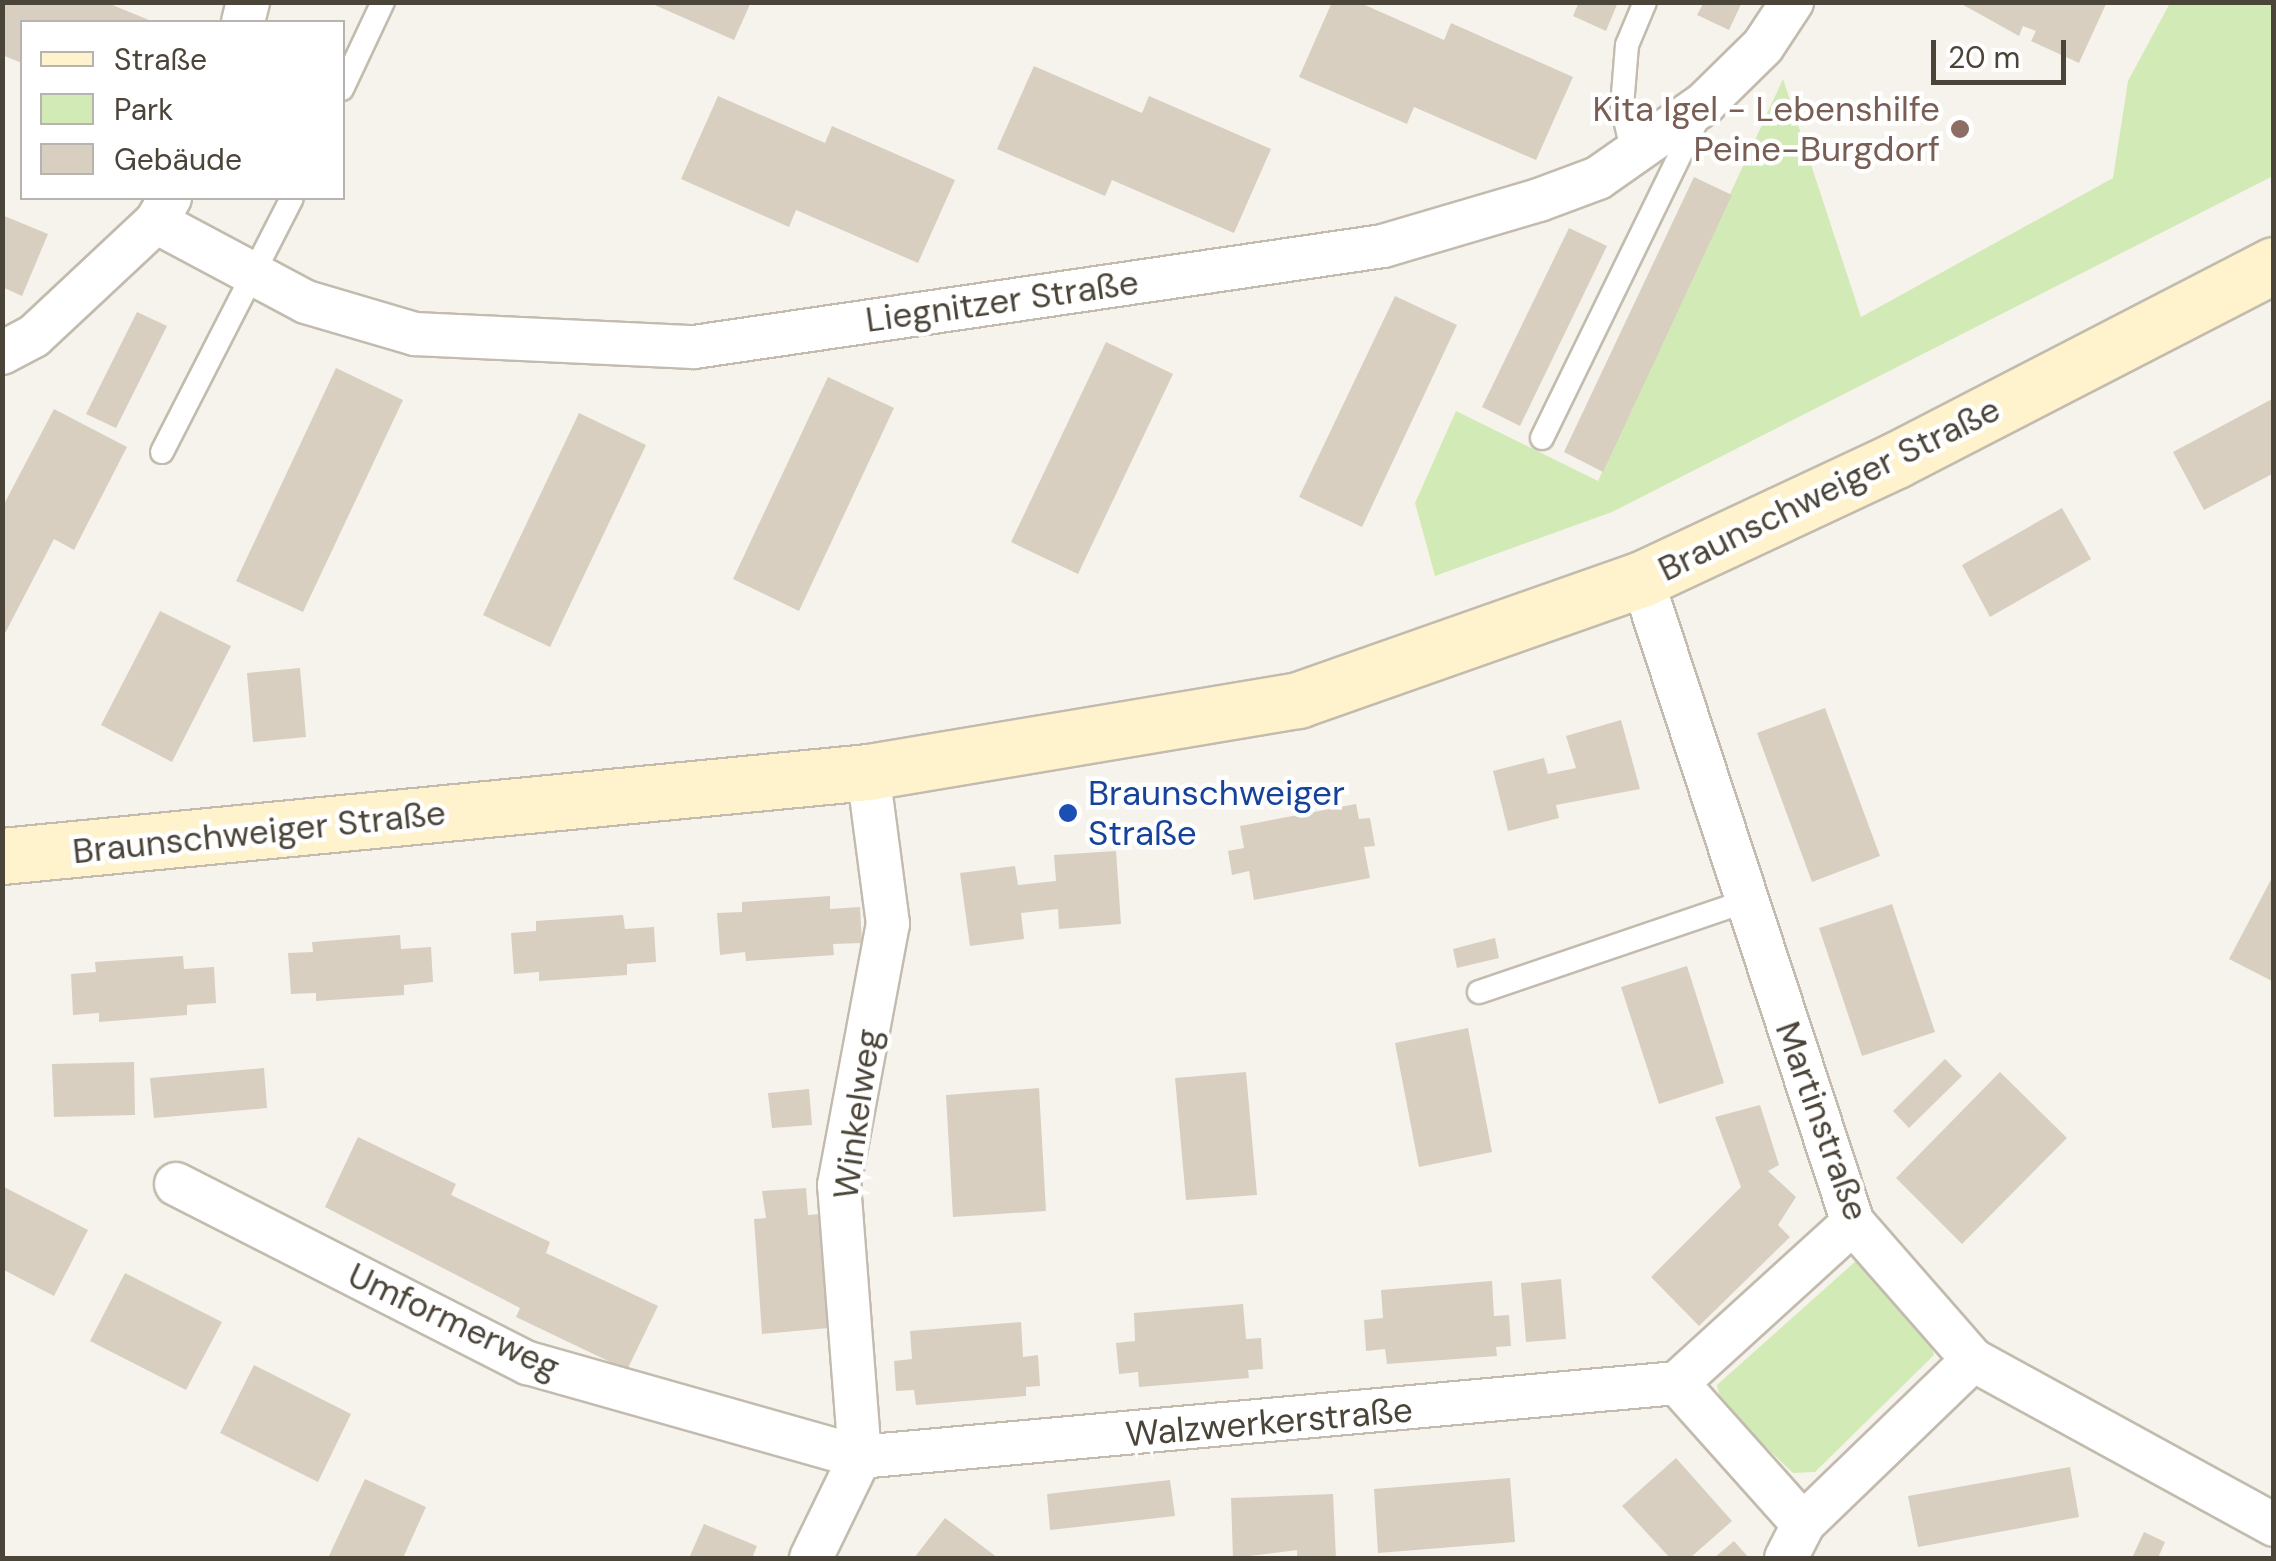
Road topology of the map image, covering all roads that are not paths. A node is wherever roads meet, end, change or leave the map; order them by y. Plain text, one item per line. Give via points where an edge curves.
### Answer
1 (383, 2) edge
2 (1645, 2) edge
3 (1792, 2) edge
4 (345, 83) edge
5 (1705, 103) junction
6 (1632, 154) junction
7 (291, 200) edge
8 (163, 210) edge
9 (2274, 265) edge
10 (255, 277) junction
11 (2, 353) edge
12 (1542, 438) dead end
13 (162, 452) dead end
14 (1642, 579) junction
15 (868, 772) junction
16 (2, 856) edge
17 (1746, 901) junction
18 (1479, 992) dead end
19 (176, 1184) dead end
20 (1853, 1222) junction
21 (1973, 1360) junction
22 (1678, 1384) junction
23 (860, 1457) junction
24 (2274, 1525) edge
25 (1794, 1541) edge
26 (811, 1558) edge

1 - 4 lane
2 - 6 lane via 1627,45 1622,106
3 - 5 street, Liegnitzer Straße via 1763,46
5 - 6 street, Liegnitzer Straße
5 - 12 lane
6 - 10 street, Liegnitzer Straße via 1539,200 1383,246 694,347 415,334 306,302
7 - 10 lane
8 - 10 street, Liegnitzer Straße
8 - 11 street via 34,336
9 - 14 street, Braunschweiger Straße via 1896,460
10 - 13 lane
14 - 15 street, Braunschweiger Straße via 1298,700
14 - 17 street, Martinstraße
15 - 16 street, Braunschweiger Straße
15 - 23 street, Winkelweg via 888,924 840,1185
17 - 18 lane
17 - 20 street, Martinstraße
19 - 23 street, Umformerweg via 528,1363
20 - 21 street, Martinstraße
20 - 22 street
21 - 24 street, Martinstraße
21 - 25 street
22 - 23 street, Walzwerkerstraße
22 - 25 street
23 - 26 street

